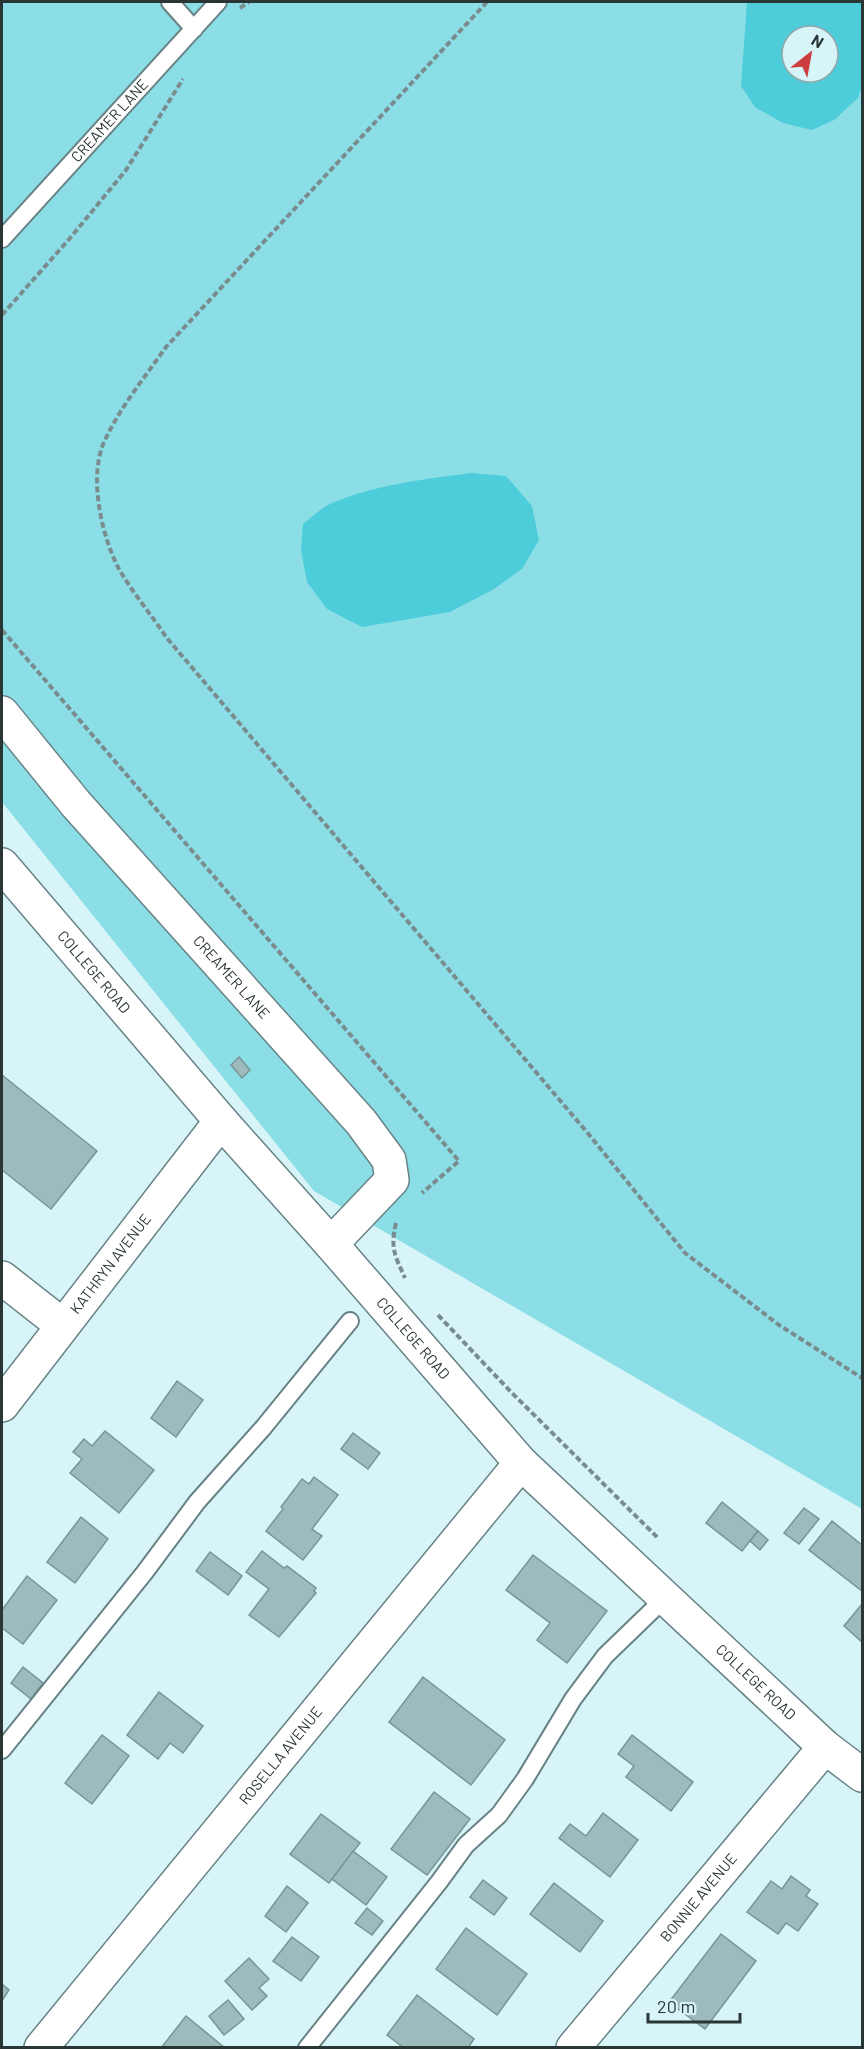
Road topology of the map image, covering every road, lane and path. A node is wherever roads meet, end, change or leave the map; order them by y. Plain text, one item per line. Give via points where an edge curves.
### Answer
1 (170, 2) edge
2 (218, 2) edge
3 (249, 2) edge
4 (488, 2) edge
5 (239, 10) dead end
6 (194, 28) junction
7 (187, 71) dead end
8 (2, 239) edge
9 (2, 315) edge
10 (2, 713) edge
11 (2, 865) edge
12 (221, 1121) junction
13 (332, 1244) junction
14 (2, 1278) edge
15 (350, 1321) dead end
16 (62, 1325) junction
17 (862, 1378) edge
18 (2, 1405) edge
19 (521, 1463) junction
20 (665, 1598) junction
21 (825, 1747) junction
22 (2, 1750) edge
23 (862, 1774) edge
24 (41, 2048) edge
25 (307, 2048) edge
26 (573, 2048) edge

1 - 6 lane
2 - 6 lane, CREAMER LANE
3 - 5 path
4 - 17 path via 166,347 104,442 96,482 101,521 118,568 166,637 685,1252 779,1325
6 - 8 lane, CREAMER LANE
7 - 9 path via 126,170
10 - 13 street, CREAMER LANE via 76,804 361,1122 389,1160 392,1180
11 - 12 street, COLLEGE ROAD
12 - 13 street, COLLEGE ROAD
12 - 16 street, KATHRYN AVENUE
13 - 19 street, COLLEGE ROAD
14 - 16 street
15 - 22 lane via 263,1428 196,1502
16 - 18 street, KATHRYN AVENUE
19 - 20 street, COLLEGE ROAD
19 - 24 street, ROSELLA AVENUE
20 - 21 street, COLLEGE ROAD
20 - 25 lane via 606,1656 573,1699 499,1815 466,1845
21 - 23 street, COLLEGE ROAD
21 - 26 street, BONNIE AVENUE

